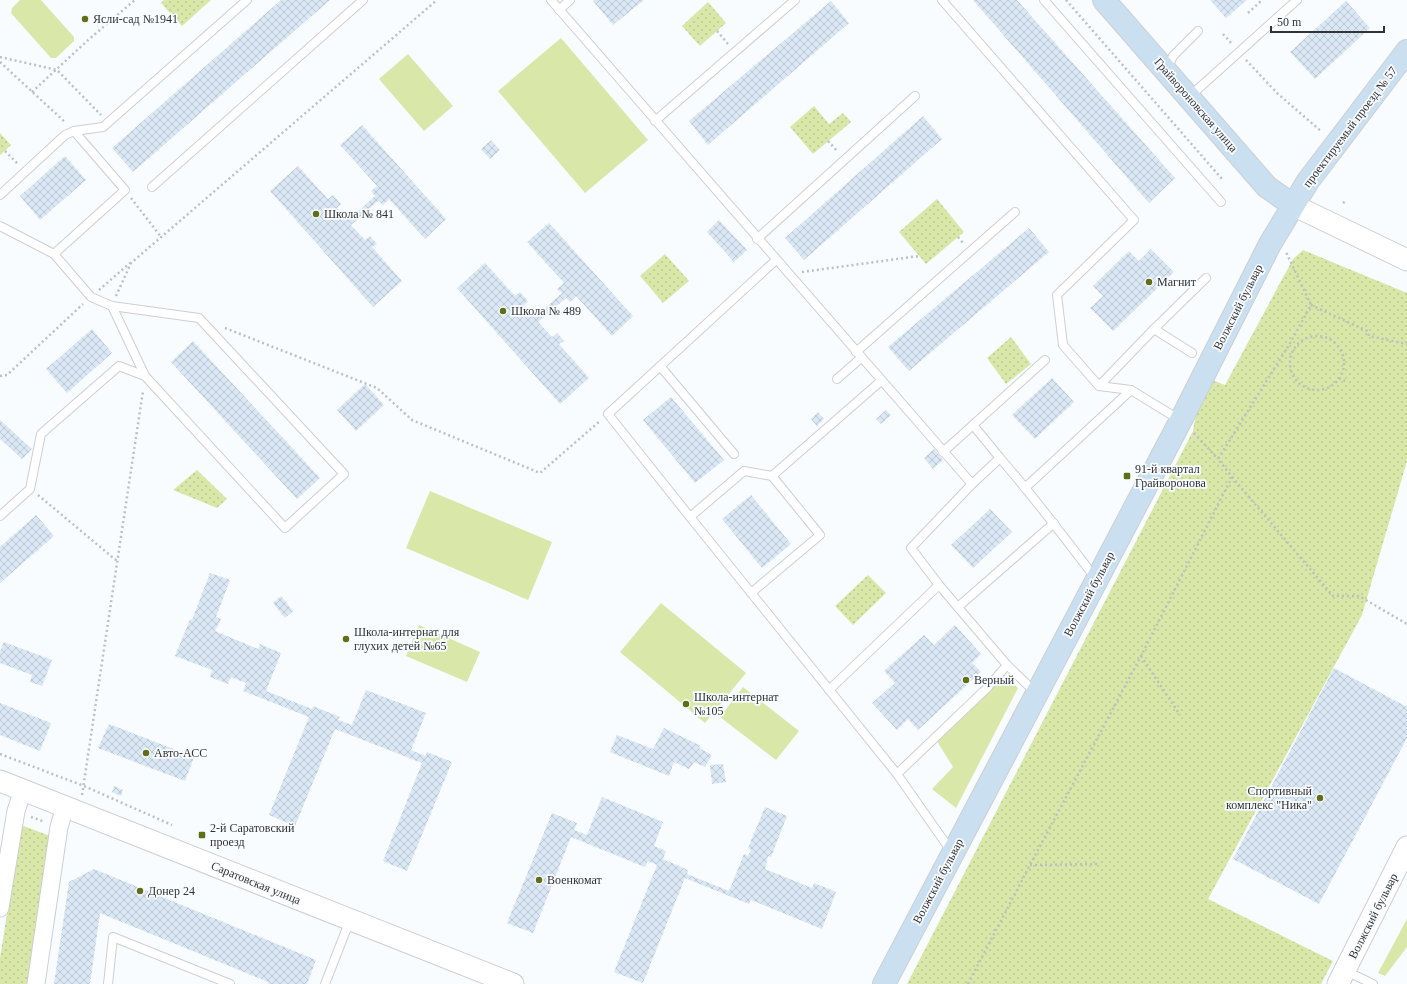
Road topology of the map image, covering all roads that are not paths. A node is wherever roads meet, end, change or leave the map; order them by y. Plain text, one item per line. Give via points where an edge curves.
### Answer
1 (248, 0) edge
2 (363, 0) edge
3 (551, 0) edge
4 (570, 0) edge
5 (795, 0) edge
6 (942, 0) edge
7 (1044, 0) edge
8 (1104, 0) edge
9 (1297, 0) edge
10 (559, 10) junction
11 (1198, 31) dead end
12 (1407, 51) edge
13 (1166, 71) junction
14 (915, 96) dead end
15 (1189, 98) junction
16 (655, 121) junction
17 (74, 131) junction
18 (152, 187) dead end
19 (0, 195) edge
20 (1221, 202) dead end
21 (1293, 205) junction
22 (1015, 212) dead end
23 (0, 226) edge
24 (757, 239) junction
25 (54, 254) junction
26 (776, 260) junction
27 (1407, 260) edge
28 (1206, 278) dead end
29 (112, 306) junction
30 (1154, 329) junction
31 (1192, 353) dead end
32 (858, 355) junction
33 (1045, 360) dead end
34 (660, 366) junction
35 (145, 376) junction
36 (837, 379) dead end
37 (881, 381) junction
38 (1099, 386) junction
39 (1131, 390) junction
40 (973, 425) junction
41 (1187, 426) junction
42 (943, 452) junction
43 (734, 454) dead end
44 (1000, 458) junction
45 (772, 476) junction
46 (972, 484) junction
47 (1026, 487) junction
48 (0, 516) edge
49 (690, 518) junction
50 (1054, 523) junction
51 (1096, 580) junction
52 (939, 585) junction
53 (751, 593) junction
54 (958, 607) junction
55 (1007, 665) junction
56 (829, 690) junction
57 (1037, 694) junction
58 (897, 774) junction
59 (0, 782) edge
60 (23, 790) junction
61 (71, 810) junction
62 (1407, 847) edge
63 (953, 854) junction
64 (0, 908) edge
65 (350, 920) junction
66 (1342, 977) edge
67 (509, 983) edge
68 (36, 984) edge
69 (108, 984) edge
70 (230, 984) edge
71 (325, 984) edge
72 (884, 984) edge
73 (1373, 984) edge

1 - 17 lane via 102,127
2 - 18 lane
3 - 10 lane
4 - 10 lane
5 - 16 lane
6 - 38 lane via 1134,220 1057,295 1063,345
7 - 20 lane
8 - 13 main road, Грайвороновская улица
9 - 15 lane
10 - 16 lane
11 - 13 lane via 1174,56
12 - 21 main road, проектируемый проезд № 57 via 1308,181
13 - 15 main road, Грайвороновская улица
14 - 24 lane
15 - 21 main road, Грайвороновская улица via 1267,187
16 - 24 lane
17 - 19 lane via 65,135
17 - 25 lane via 125,190
21 - 27 street
21 - 41 main road, Волжский бульвар via 1270,244
22 - 32 lane
23 - 25 lane
24 - 26 lane
25 - 29 lane via 91,297
26 - 32 lane
26 - 34 lane
28 - 30 lane
29 - 35 lane
29 - 35 lane via 199,318 344,474 285,528
30 - 31 lane
30 - 38 lane
32 - 36 lane
32 - 37 lane
33 - 40 lane
34 - 43 lane
34 - 49 lane via 608,414
35 - 48 lane via 119,366 41,434 30,489
37 - 42 lane
37 - 45 lane
38 - 39 lane
39 - 41 lane
39 - 47 lane
40 - 42 lane
40 - 44 lane
41 - 51 main road, Волжский бульвар
42 - 46 lane
44 - 46 lane
44 - 47 lane
45 - 49 lane via 744,471
45 - 53 lane via 820,535
46 - 52 lane via 911,548
47 - 50 lane
49 - 53 lane
50 - 51 lane
50 - 54 lane
51 - 57 main road, Волжский бульвар
52 - 54 lane
52 - 56 lane
53 - 56 lane
54 - 55 lane
55 - 57 lane
55 - 58 lane via 988,687
56 - 58 lane
57 - 63 main road, Волжский бульвар
58 - 63 lane
59 - 60 street, Саратовская улица
60 - 61 street, Саратовская улица
60 - 64 street via 16,811
61 - 65 street, Саратовская улица
61 - 68 street via 59,828
62 - 66 street, Волжский бульвар
63 - 72 main road, Волжский бульвар
65 - 67 street, Саратовская улица
65 - 71 lane
66 - 73 lane
69 - 70 lane via 113,937

